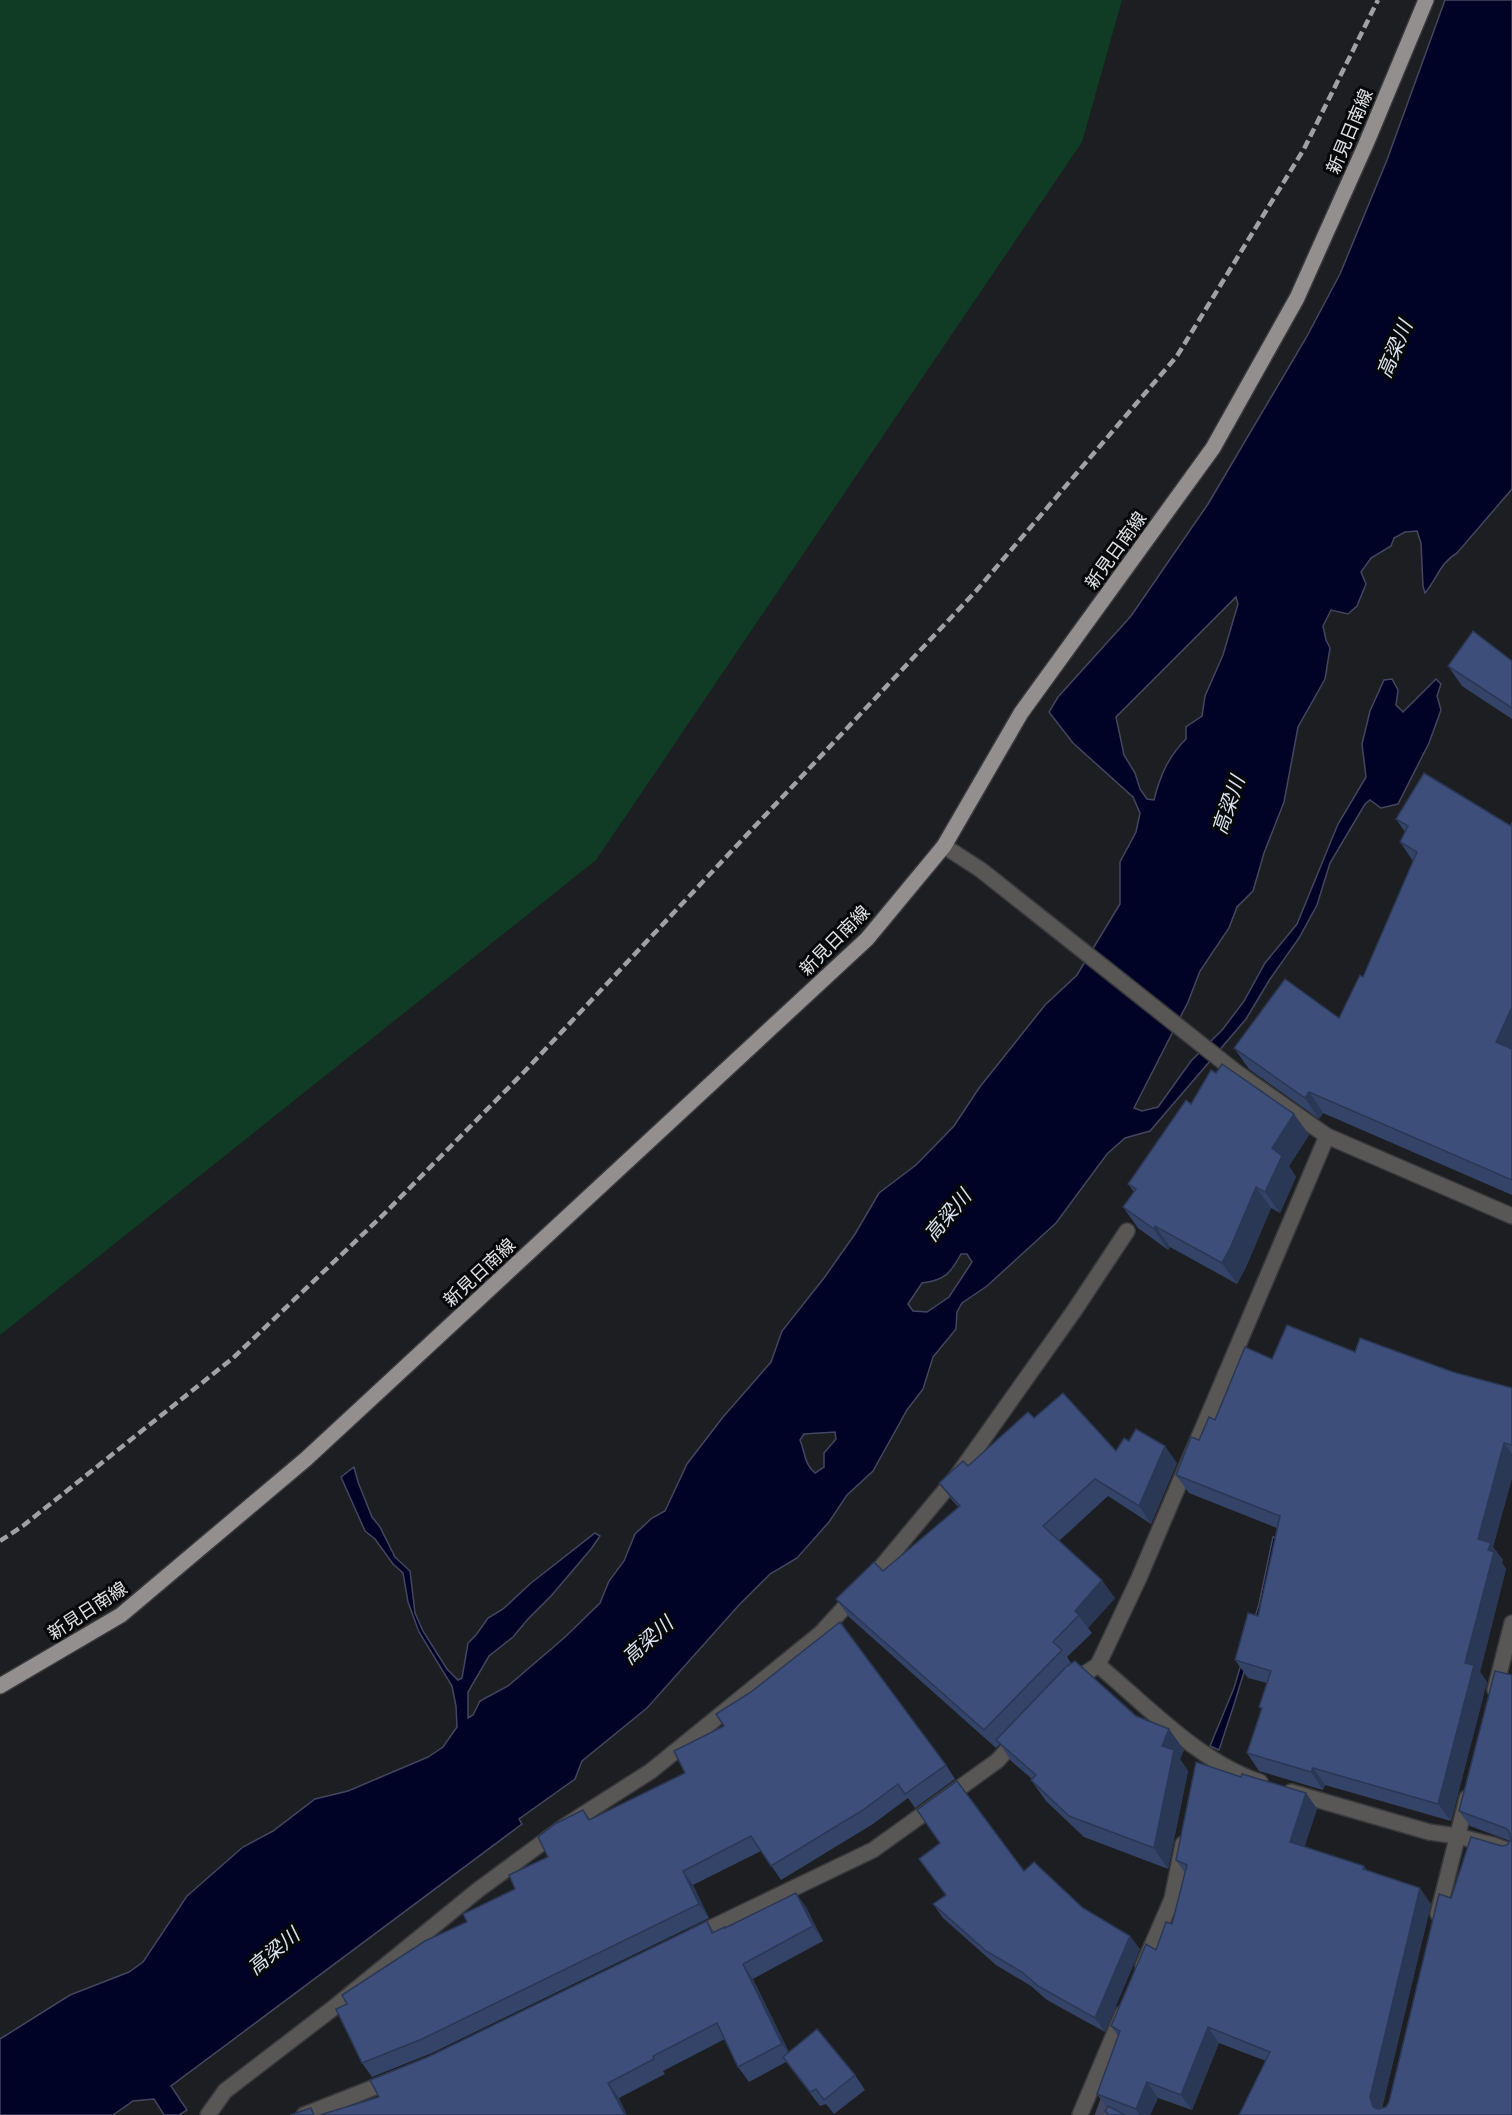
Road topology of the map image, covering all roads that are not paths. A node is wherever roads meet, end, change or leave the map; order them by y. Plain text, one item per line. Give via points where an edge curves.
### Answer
1 (1426, 0) edge
2 (944, 846) junction
3 (1327, 1136) junction
4 (1512, 1216) edge
5 (1127, 1231) edge
6 (1512, 1623) edge
7 (1098, 1665) junction
8 (0, 1686) edge
9 (1060, 1695) edge
10 (1492, 1702) edge
11 (1028, 1728) edge
12 (1472, 1780) edge
13 (1186, 1831) edge
14 (1457, 1836) junction
15 (1512, 1852) edge
16 (1435, 1929) edge
17 (680, 1942) edge
18 (403, 2076) edge
19 (208, 2115) edge
20 (304, 2115) edge
21 (1080, 2115) edge

1 - 2 main road, 新見日南線 via 1297,298 1213,448 1021,713
2 - 3 street via 981,870 1236,1072
2 - 8 main road, 新見日南線 via 867,939 306,1459 121,1615
3 - 4 street
3 - 7 street via 1139,1578
5 - 19 street via 957,1476 821,1634 651,1771 564,1826 478,1890 225,2091
6 - 10 street
7 - 9 street
7 - 14 street via 1201,1758 1292,1792 1429,1832
11 - 17 street via 996,1761 873,1850
12 - 14 street
13 - 21 street via 1172,1899
14 - 15 street
14 - 16 street
18 - 20 street

